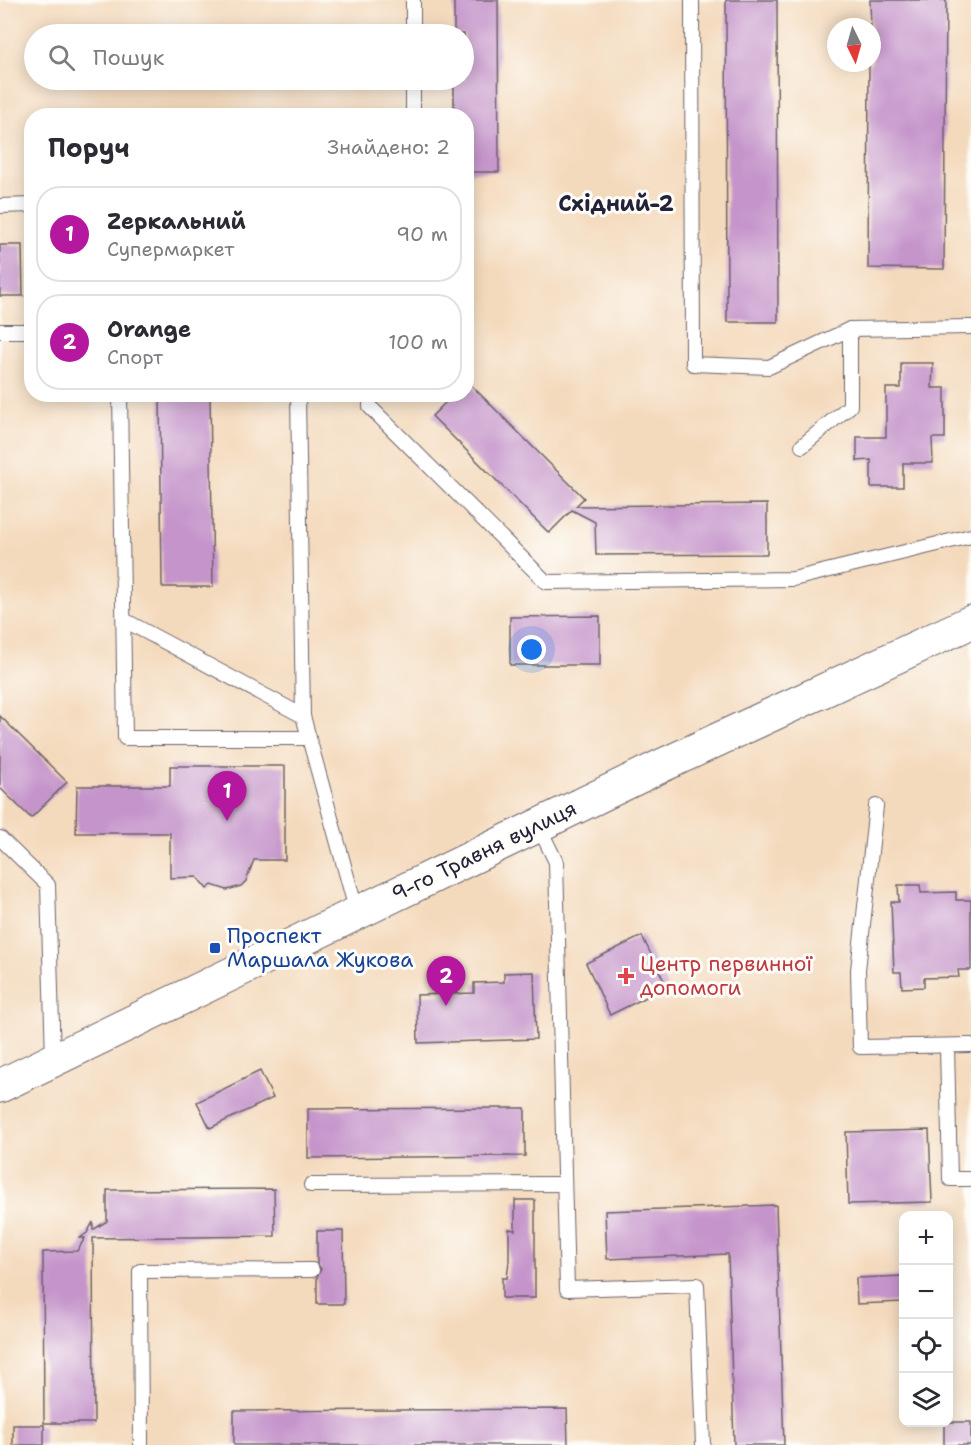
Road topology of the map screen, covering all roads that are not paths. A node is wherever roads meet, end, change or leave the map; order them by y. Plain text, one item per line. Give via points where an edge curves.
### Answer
1 (413, 0) edge
2 (692, 0) edge
3 (413, 24) edge
4 (413, 90) edge
5 (413, 108) edge
6 (24, 205) edge
7 (0, 206) edge
8 (971, 327) edge
9 (850, 329) junction
10 (0, 331) edge
11 (24, 331) edge
12 (120, 402) edge
13 (298, 402) edge
14 (370, 402) edge
15 (802, 446) dead end
16 (971, 536) edge
17 (124, 620) junction
18 (971, 622) edge
19 (303, 717) junction
20 (309, 738) junction
21 (876, 806) dead end
22 (538, 825) junction
23 (0, 838) edge
24 (357, 913) junction
25 (971, 1045) edge
26 (947, 1046) junction
27 (53, 1060) junction
28 (0, 1086) edge
29 (971, 1179) edge
30 (564, 1184) junction
31 (311, 1185) dead end
32 (312, 1270) dead end
33 (141, 1445) edge
34 (703, 1445) edge

1 - 3 lane
2 - 9 lane via 693,364 769,367
4 - 5 lane
6 - 7 lane
8 - 9 lane
9 - 15 lane via 850,406
10 - 11 lane
12 - 17 lane
13 - 19 lane
14 - 16 lane via 370,407 546,582 793,579
17 - 19 lane
17 - 20 lane via 125,738
18 - 22 street, 9-го Травня вулиця
19 - 20 lane
20 - 24 lane
21 - 26 lane via 858,970 860,1047
22 - 24 street, 9-го Травня вулиця
22 - 30 lane via 556,862
23 - 27 lane via 48,885
24 - 27 street, 9-го Травня вулиця
25 - 26 lane
26 - 29 lane via 950,1179
27 - 28 street, 9-го Травня вулиця
30 - 31 lane
30 - 34 lane via 567,1289 697,1285
32 - 33 lane via 140,1271

